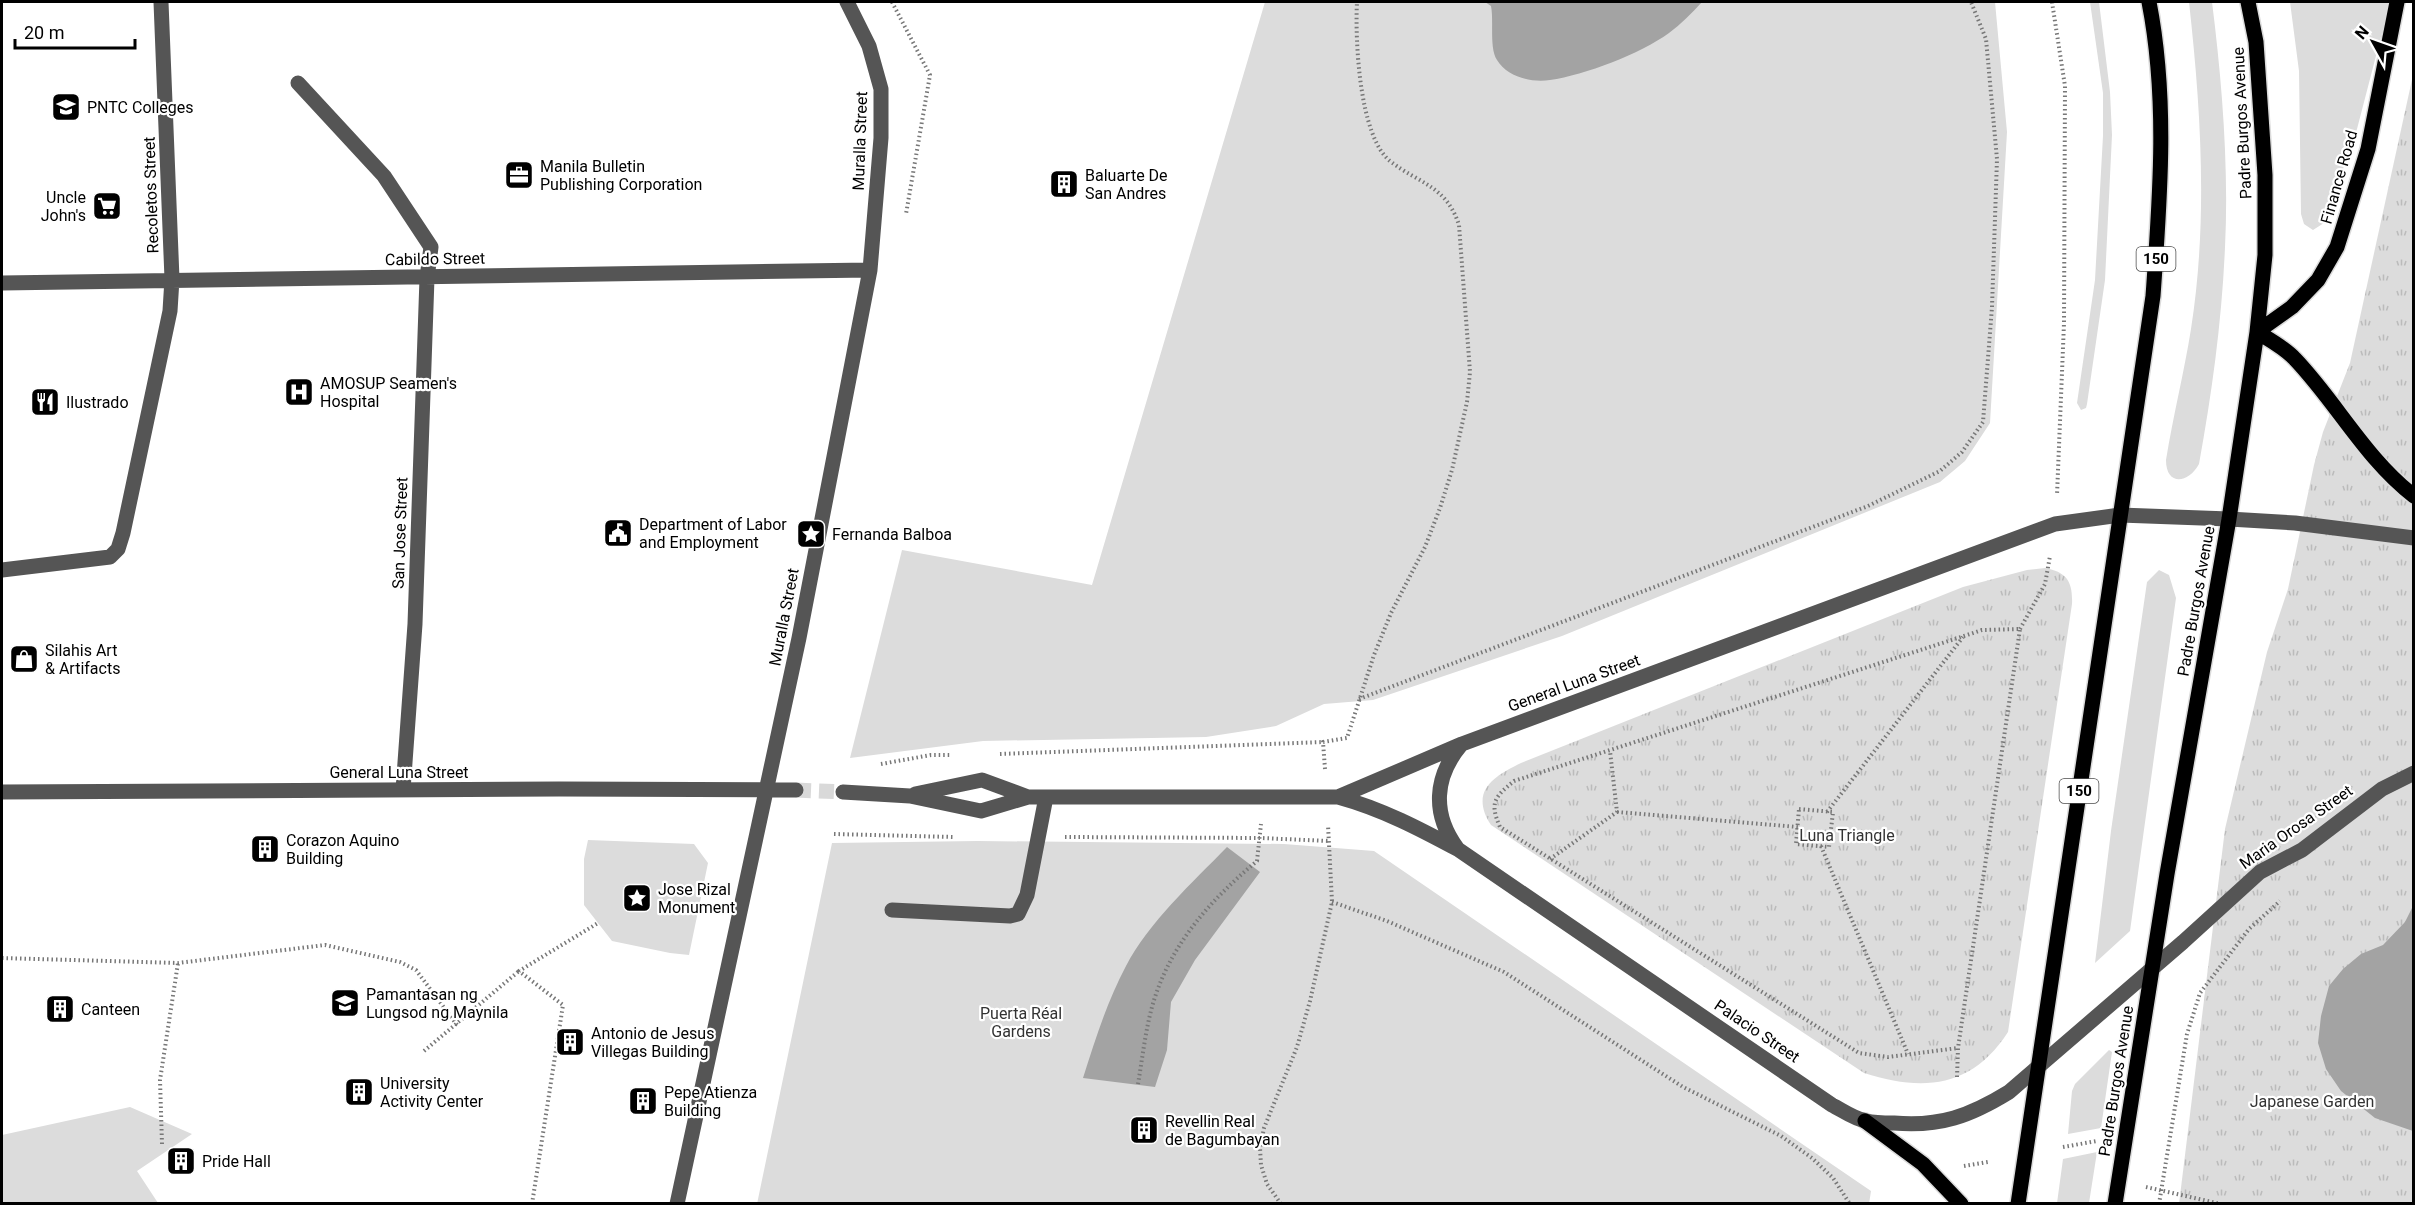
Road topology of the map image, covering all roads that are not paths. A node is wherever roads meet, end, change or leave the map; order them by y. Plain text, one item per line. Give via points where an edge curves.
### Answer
1 (161, 2) edge
2 (847, 2) edge
3 (2149, 2) edge
4 (2248, 2) edge
5 (2397, 2) edge
6 (298, 83) dead end
7 (870, 270) junction
8 (427, 278) junction
9 (172, 279) junction
10 (2, 283) edge
11 (2257, 332) junction
12 (2414, 496) edge
13 (2120, 515) junction
14 (2229, 519) junction
15 (2414, 538) edge
16 (2, 570) edge
17 (1462, 744) junction
18 (2414, 773) edge
19 (766, 789) junction
20 (403, 790) junction
21 (796, 790) tunnel mouth
22 (2, 792) edge
23 (843, 792) tunnel mouth
24 (910, 796) junction
25 (1332, 796) junction
26 (1028, 797) junction
27 (1046, 797) junction
28 (1459, 850) junction
29 (892, 910) dead end
30 (2152, 967) junction
31 (2038, 1067) junction
32 (1865, 1121) junction
33 (677, 1203) edge
34 (1961, 1203) edge
35 (2018, 1203) edge
36 (2115, 1203) edge

1 - 9 street, Recoletos Street
2 - 7 street, Muralla Street via 869,46 880,89 881,138
3 - 13 main road, 150 via 2161,110 2159,209 2153,296
4 - 11 main road, Padre Burgos Avenue via 2256,42 2265,175 2265,255
5 - 11 main road, Finance Road via 2368,149 2337,247 2318,280 2292,307
6 - 8 street, San Jose Street via 384,176 431,247
7 - 8 street, Cabildo Street
7 - 19 street, Muralla Street
8 - 9 street, Cabildo Street
8 - 20 street, San Jose Street via 415,624
9 - 10 street, Cabildo Street
9 - 16 street, Recoletos Street via 171,310 118,549 110,557
11 - 12 main road via 2293,357 2380,465
11 - 14 main road, Padre Burgos Avenue
13 - 14 street
13 - 17 street, General Luna Street via 2055,524
13 - 31 main road, 150
14 - 15 street
14 - 30 main road, Padre Burgos Avenue
17 - 25 street, General Luna Street
17 - 28 street via 1443,772 1438,805 1442,822
18 - 30 street, Maria Orosa Street via 2382,789 2302,850 2260,872
19 - 20 street, General Luna Street
19 - 21 street, General Luna Street
19 - 33 street, Muralla Street
20 - 22 street, General Luna Street
23 - 24 street, General Luna Street
24 - 26 street, General Luna Street via 981,811
24 - 26 street, General Luna Street via 982,780
25 - 27 street, General Luna Street
25 - 28 street, Palacio Street via 1371,806
26 - 27 street, General Luna Street
27 - 29 street via 1027,895 1018,914
28 - 32 street, Palacio Street via 1832,1105
30 - 31 street, Palacio Street
30 - 36 main road, Padre Burgos Avenue
31 - 32 street, Palacio Street via 2009,1092 1959,1117 1911,1125
31 - 35 main road, 150
32 - 34 main road via 1923,1164

